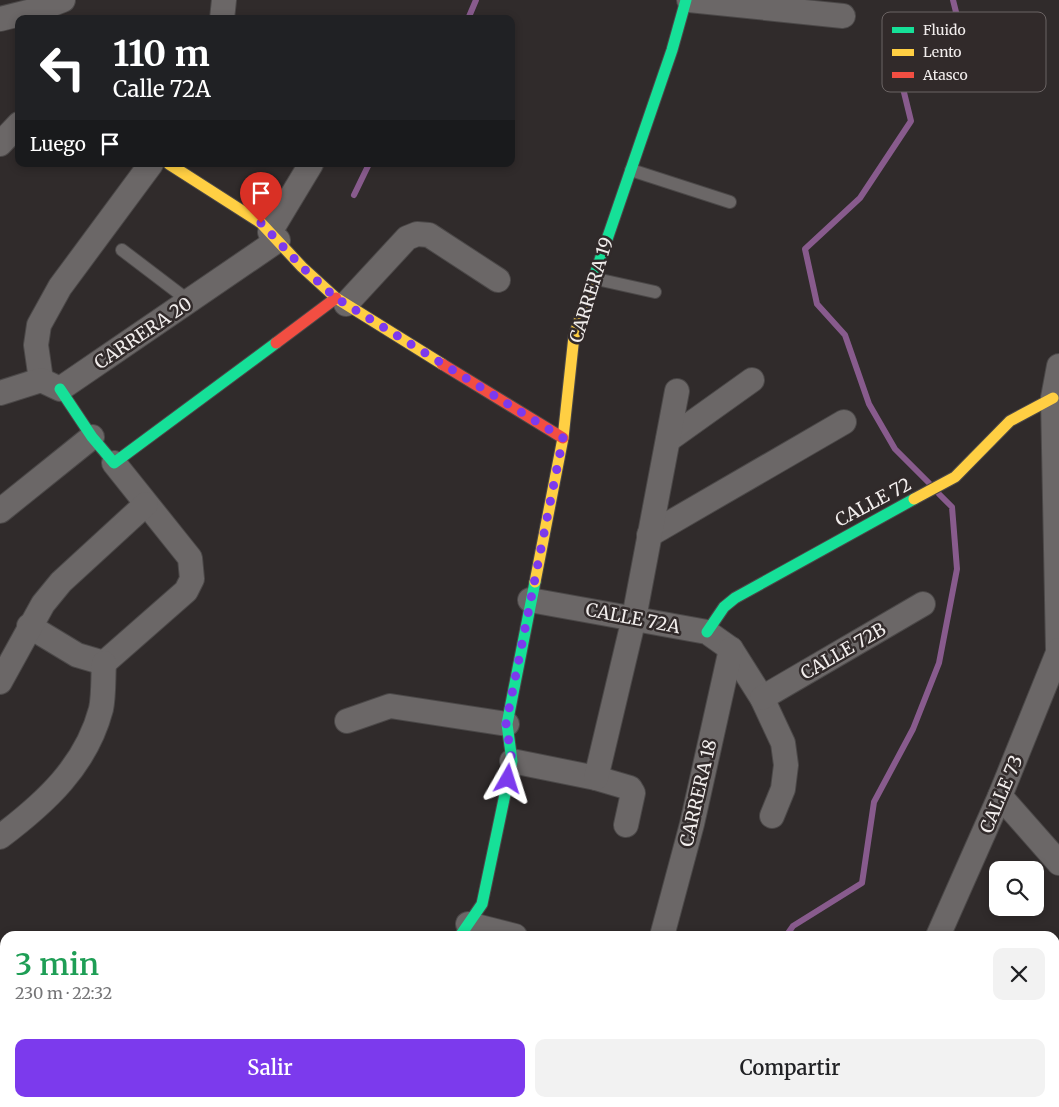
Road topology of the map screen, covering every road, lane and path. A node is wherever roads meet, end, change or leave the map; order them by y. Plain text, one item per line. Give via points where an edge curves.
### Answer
1 (63, 0) edge
2 (224, 0) edge
3 (687, 0) edge
4 (18, 15) edge
5 (222, 15) edge
6 (15, 16) edge
7 (843, 16) dead end
8 (0, 20) edge
9 (15, 128) edge
10 (0, 144) edge
11 (149, 167) edge
12 (174, 167) edge
13 (309, 167) edge
14 (631, 170) junction
15 (730, 202) dead end
16 (274, 236) junction
17 (122, 250) dead end
18 (592, 278) junction
19 (498, 280) dead end
20 (655, 292) dead end
21 (189, 301) junction
22 (341, 301) junction
23 (1059, 366) edge
24 (752, 380) dead end
25 (51, 385) junction
26 (677, 392) dead end
27 (0, 393) edge
28 (1053, 398) junction
29 (844, 422) dead end
30 (92, 437) junction
31 (563, 438) junction
32 (668, 440) junction
33 (114, 463) junction
34 (146, 504) junction
35 (0, 511) edge
36 (649, 536) junction
37 (1057, 555) edge
38 (530, 600) junction
39 (923, 604) dead end
40 (634, 618) junction
41 (29, 626) junction
42 (707, 632) junction
43 (731, 649) junction
44 (1059, 650) edge
45 (104, 663) junction
46 (0, 682) edge
47 (1054, 685) edge
48 (762, 698) junction
49 (347, 721) dead end
50 (506, 724) junction
51 (512, 761) junction
52 (596, 778) junction
53 (1000, 796) junction
54 (772, 816) dead end
55 (626, 825) dead end
56 (0, 837) edge
57 (1059, 863) edge
58 (464, 930) edge
59 (663, 931) edge
60 (944, 931) edge

1 - 4 street
2 - 5 street
3 - 7 street
3 - 14 street, CARRERA 19
6 - 8 street
9 - 10 street
11 - 25 street via 60,287 39,326 36,345
12 - 16 street via 261,223
13 - 16 street
14 - 15 lane
14 - 18 street, CARRERA 19
16 - 21 street, CARRERA 20
16 - 22 street via 302,267
17 - 21 lane
18 - 20 lane
18 - 31 street, CARRERA 19 via 574,336
19 - 22 street via 429,235 417,234 407,238
21 - 25 street, CARRERA 20
22 - 31 street
22 - 33 street
23 - 28 street
24 - 32 street
25 - 27 street, CARRERA 20
25 - 30 street
26 - 32 street
28 - 37 street
28 - 42 street, CALLE 72 via 1010,421 955,477 752,587 724,607
29 - 36 street
30 - 33 street
30 - 35 street
31 - 38 street, CARRERA 19
32 - 36 street
33 - 34 street
34 - 41 street via 60,582
34 - 45 street via 190,558 192,579 186,591
36 - 40 street
37 - 44 street
38 - 40 street, CALLE 72A
38 - 50 street, CARRERA 19
39 - 48 street, CALLE 72B
40 - 42 street, CALLE 72A
40 - 52 street
41 - 45 street via 77,655
41 - 46 street
42 - 43 street, CALLE 72A
43 - 48 street
43 - 59 street, CARRERA 18 via 692,824
44 - 47 street, CALLE 73
45 - 56 street via 101,707 92,736 65,780 35,811
47 - 53 street, CALLE 73
48 - 54 street via 783,743 786,765 783,789
49 - 50 street via 390,706
50 - 51 street, CARRERA 19
51 - 52 street
51 - 58 street, CARRERA 19 via 482,904
52 - 55 street via 632,790
53 - 57 street
53 - 60 street, CALLE 73

